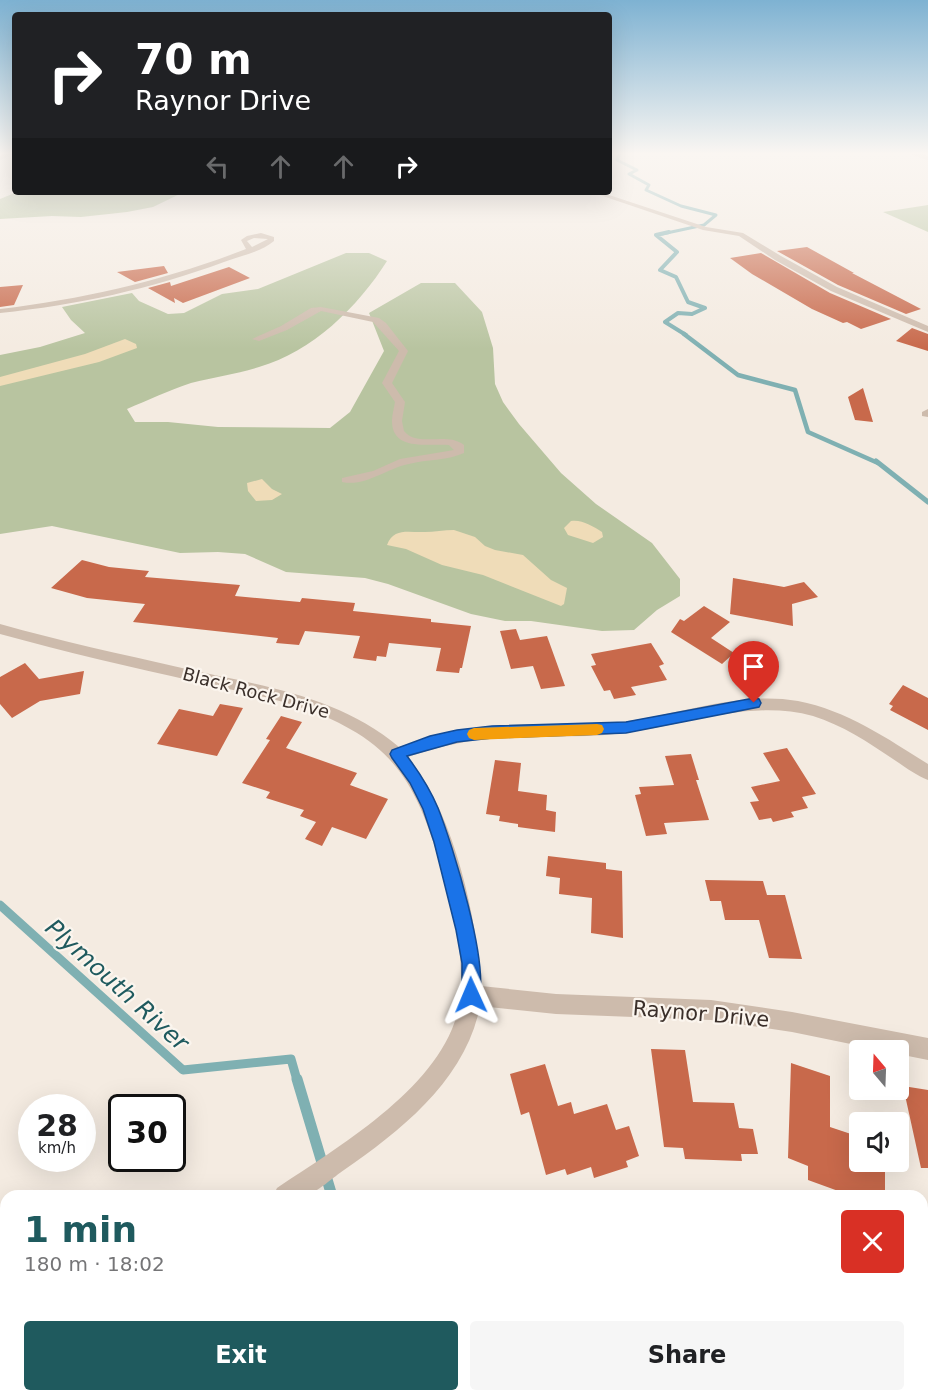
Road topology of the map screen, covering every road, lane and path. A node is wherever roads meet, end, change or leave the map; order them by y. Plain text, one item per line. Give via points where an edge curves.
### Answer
1 (674, 218) edge
2 (250, 250) dead end
3 (0, 311) edge
4 (928, 329) edge
5 (256, 339) dead end
6 (346, 480) dead end
7 (0, 629) edge
8 (397, 754) junction
9 (928, 773) edge
10 (471, 995) junction
11 (928, 1049) edge
12 (294, 1190) edge

1 - 4 street via 741,234 834,289
2 - 3 street via 139,288 75,302
5 - 6 street via 321,309 376,320 403,348 404,355 387,383 400,402 399,434 413,442 449,441 459,445 460,451 404,461 376,474
7 - 8 street, Black Rock Drive via 298,700 343,716
8 - 9 street via 457,736 626,728 754,703 801,707 835,720
8 - 10 street, Black Rock Drive via 416,779 442,842 465,930
10 - 11 street, Raynor Drive via 556,1004 711,1010
10 - 12 street, Black Rock Drive via 460,1037 442,1068 413,1100 374,1135

